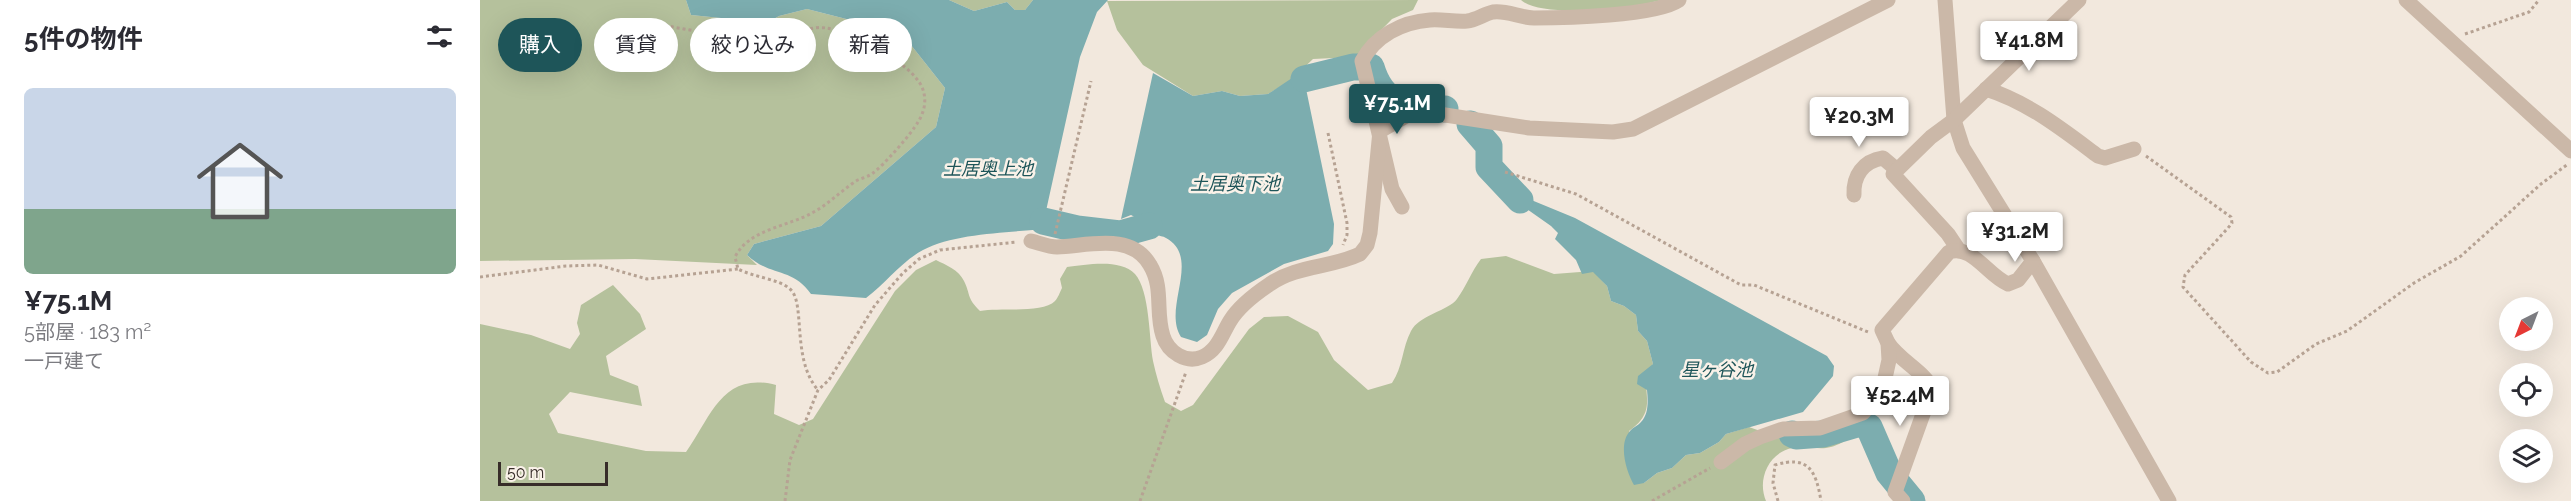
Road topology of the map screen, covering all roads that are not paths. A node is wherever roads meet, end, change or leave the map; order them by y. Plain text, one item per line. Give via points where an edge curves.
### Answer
1 (1679, 0) edge
2 (1888, 0) edge
3 (1945, 0) edge
4 (2079, 0) edge
5 (2406, 0) edge
6 (1986, 89) junction
7 (1954, 120) junction
8 (1380, 131) junction
9 (2134, 149) road end
10 (2571, 151) edge
11 (1896, 170) junction
12 (1854, 195) dead end
13 (1402, 207) dead end
14 (1031, 241) road end
15 (1958, 249) junction
16 (2033, 261) junction
17 (1885, 338) junction
18 (1721, 462) road end
19 (1903, 501) edge
20 (2169, 501) edge

1 - 8 street via 1644,11 1531,18 1493,12 1467,21 1429,20 1386,33 1367,52 1364,68
2 - 8 street via 1633,129 1613,132 1529,128 1425,112 1406,116
3 - 7 street
4 - 6 street
5 - 10 street
6 - 7 street
6 - 9 street via 2049,120 2098,156 2105,158
7 - 11 street
7 - 16 street via 1974,168
8 - 13 street via 1392,189
8 - 14 street via 1367,245 1360,254 1291,272 1272,283 1242,306 1213,349 1203,357 1178,356 1163,336 1159,285 1140,253 1107,242 1055,247
11 - 12 street via 1883,158 1869,162 1855,177
11 - 15 street via 1893,174
15 - 16 street via 2008,284 2018,280
15 - 17 street via 1949,252 1885,325
16 - 20 street
17 - 18 street via 1889,360 1881,393 1863,413 1820,428 1783,429 1768,434 1745,444
17 - 19 street via 1898,357 1929,381 1932,389 1895,492

